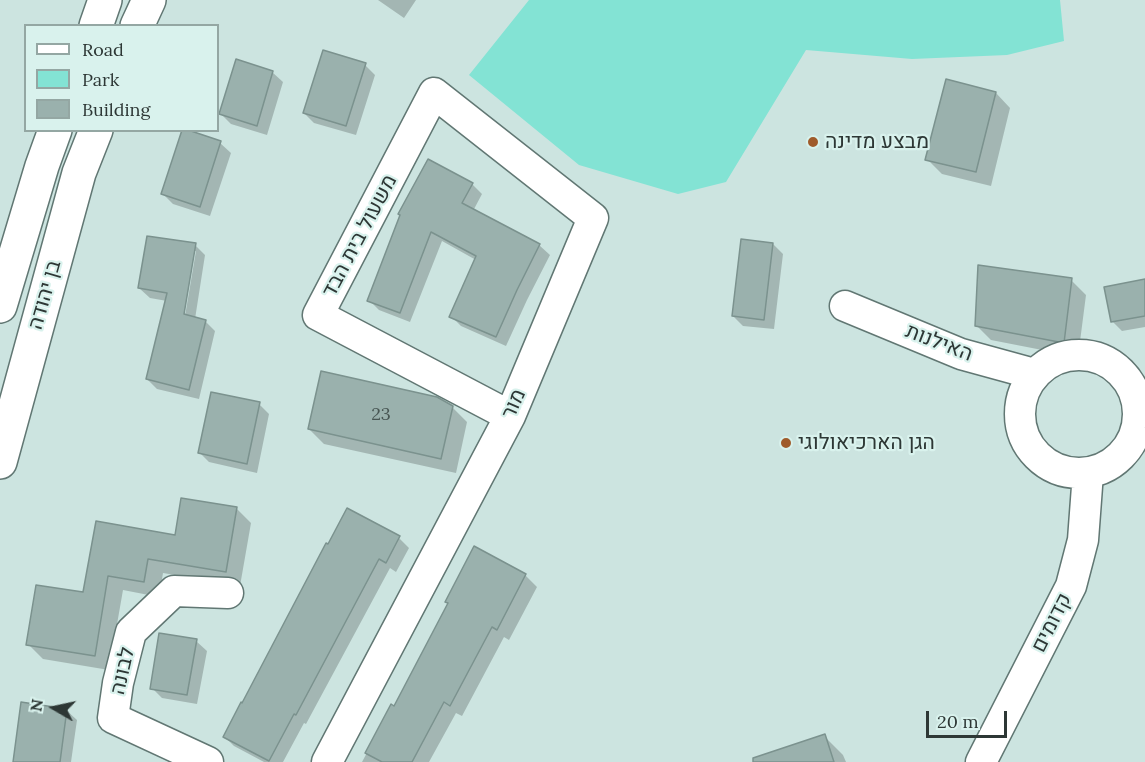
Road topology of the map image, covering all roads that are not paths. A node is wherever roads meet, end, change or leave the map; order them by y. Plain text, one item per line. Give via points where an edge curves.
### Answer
1 (105, 0) edge
2 (149, 0) edge
3 (97, 24) edge
4 (138, 24) edge
5 (434, 93) joint
6 (55, 132) edge
7 (95, 132) edge
8 (0, 306) edge
9 (845, 306) dead end
10 (1034, 374) junction
11 (1139, 388) edge
12 (510, 416) junction
13 (0, 462) edge
14 (1088, 473) junction
15 (228, 593) dead end
16 (208, 762) edge
17 (327, 762) edge
18 (981, 762) edge

1 - 3 street
2 - 4 street
5 - 12 street, מור via 592,218
5 - 12 street, משעול בית הבד via 318,315
6 - 8 street, בן יהודה
7 - 13 street, בן יהודה via 75,184
9 - 10 street, האילנות via 961,354
10 - 11 street via 1052,360 1089,355 1109,362
10 - 14 street via 1023,392 1019,412 1029,447 1046,464 1065,472
11 - 14 street via 1138,425 1130,445 1108,466
12 - 17 street, מור
14 - 18 street, קדומים via 1083,540 1071,586
15 - 16 street, לבונה via 174,591 131,632 113,718

